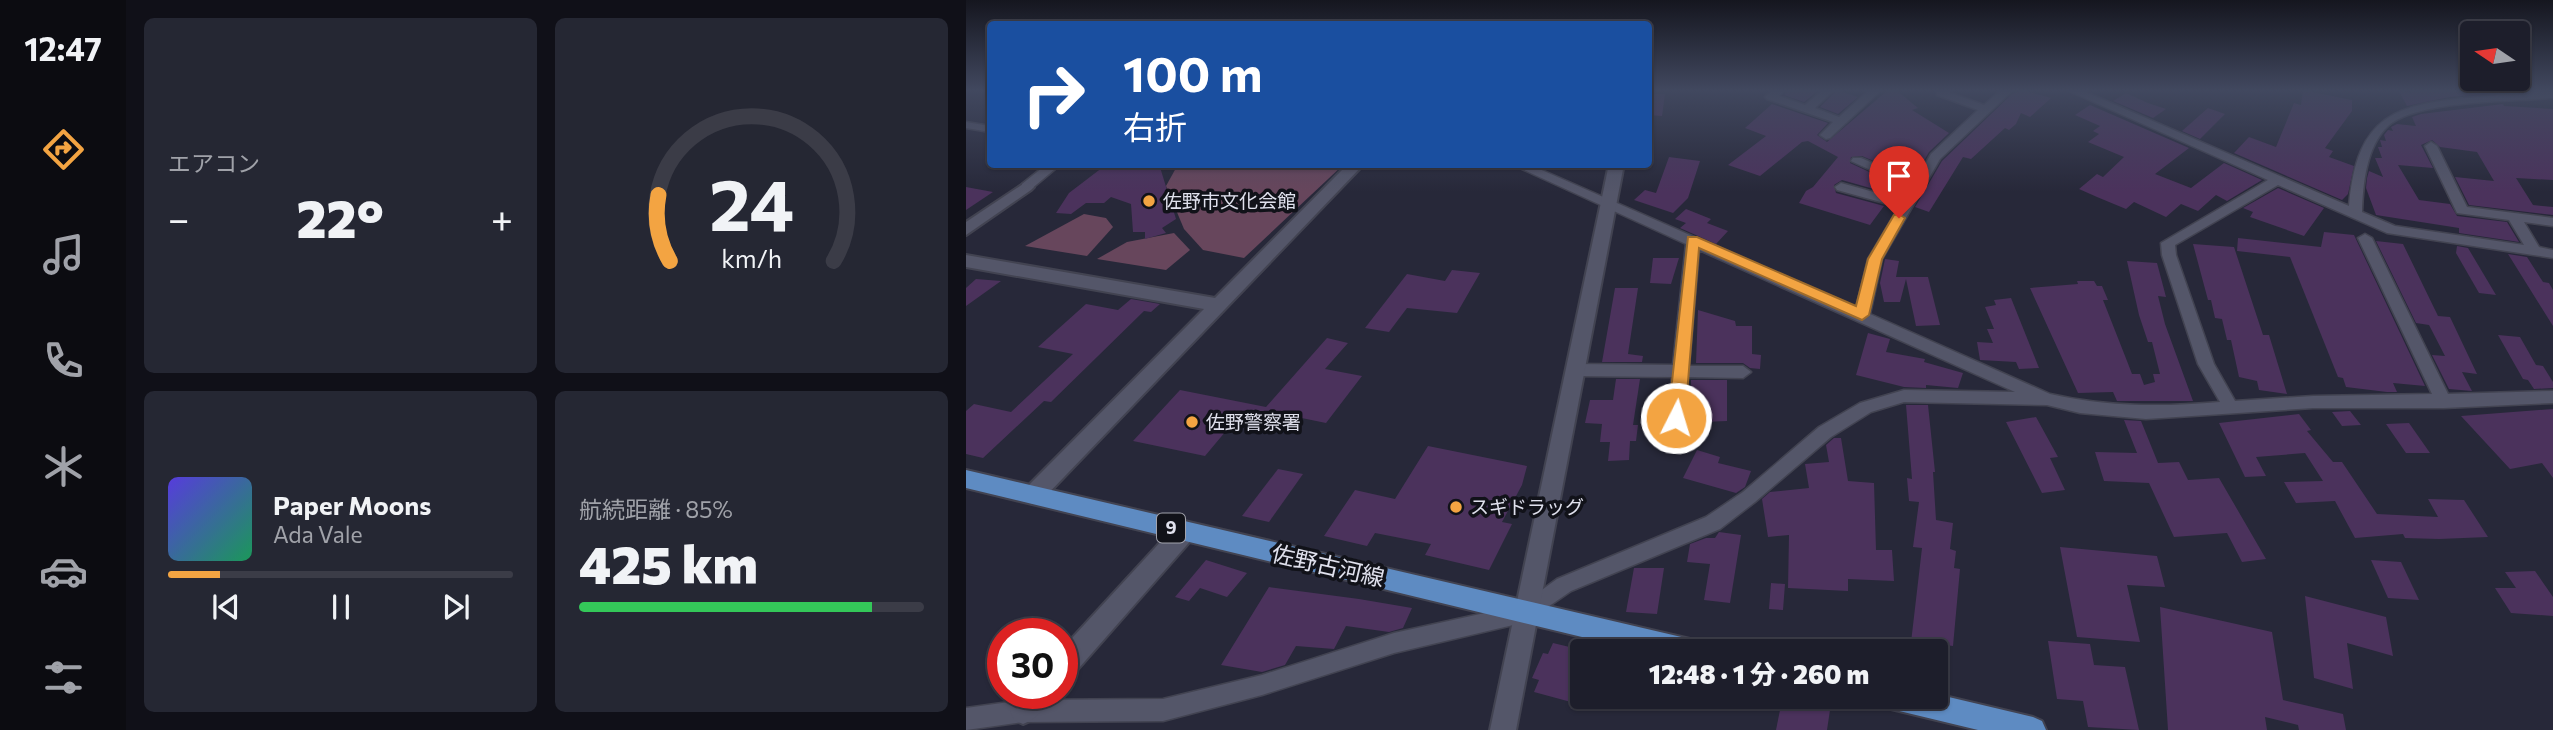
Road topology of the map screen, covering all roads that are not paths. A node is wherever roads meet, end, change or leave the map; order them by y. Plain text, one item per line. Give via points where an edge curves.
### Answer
1 (1837, 124) edge
2 (1968, 124) edge
3 (2150, 124) edge
4 (2384, 124) edge
5 (1825, 135) dead end
6 (2431, 146) dead end
7 (1857, 161) dead end
8 (1050, 168) edge
9 (1353, 168) edge
10 (1526, 168) edge
11 (1616, 168) edge
12 (2278, 180) junction
13 (1917, 186) junction
14 (1026, 187) joint
15 (1841, 187) dead end
16 (1608, 203) junction
17 (1906, 205) junction
18 (2355, 214) junction
19 (2514, 217) junction
20 (2553, 222) edge
21 (966, 230) edge
22 (2365, 238) dead end
23 (1693, 240) junction
24 (2534, 251) junction
25 (2553, 254) edge
26 (966, 261) edge
27 (1219, 305) junction
28 (1862, 315) junction
29 (1575, 370) junction
30 (1681, 371) junction
31 (1743, 372) dead end
32 (2553, 397) edge
33 (2048, 399) junction
34 (2444, 402) junction
35 (2231, 408) junction
36 (1676, 418) dead end
37 (966, 479) edge
38 (1033, 495) junction
39 (1185, 531) junction
40 (1526, 613) junction
41 (1638, 639) edge
42 (1078, 650) edge
43 (1078, 705) edge
44 (1004, 709) edge
45 (1945, 709) edge
46 (966, 719) edge
47 (1503, 730) edge
48 (2033, 730) edge

1 - 5 street
2 - 13 street via 1935,157
3 - 12 street
4 - 18 street via 2365,154
6 - 19 street via 2462,210
7 - 13 street
8 - 14 street
9 - 27 street
10 - 16 street
11 - 16 street
12 - 18 street
12 - 35 street via 2168,243 2206,364
13 - 17 street
14 - 21 street
15 - 17 street
16 - 23 street
16 - 29 street
17 - 28 street via 1875,259
18 - 24 street via 2417,236
19 - 20 street
19 - 24 street
22 - 34 street
23 - 28 street
23 - 30 street
24 - 25 street
26 - 27 street
27 - 38 street
28 - 33 street
29 - 30 street
29 - 40 street
30 - 31 street
30 - 36 street
32 - 34 street
33 - 35 street via 2115,413
33 - 40 street via 1904,396 1866,407 1825,432 1713,523 1564,585
34 - 35 street via 2312,402
37 - 38 main road, 佐野古河線 / 9
38 - 39 main road, 佐野古河線 / 9
39 - 40 main road, 佐野古河線 / 9
39 - 42 street
40 - 41 main road, 佐野古河線 / 9
40 - 43 street via 1394,643 1262,685 1163,710
40 - 47 street
44 - 46 street
45 - 48 main road

